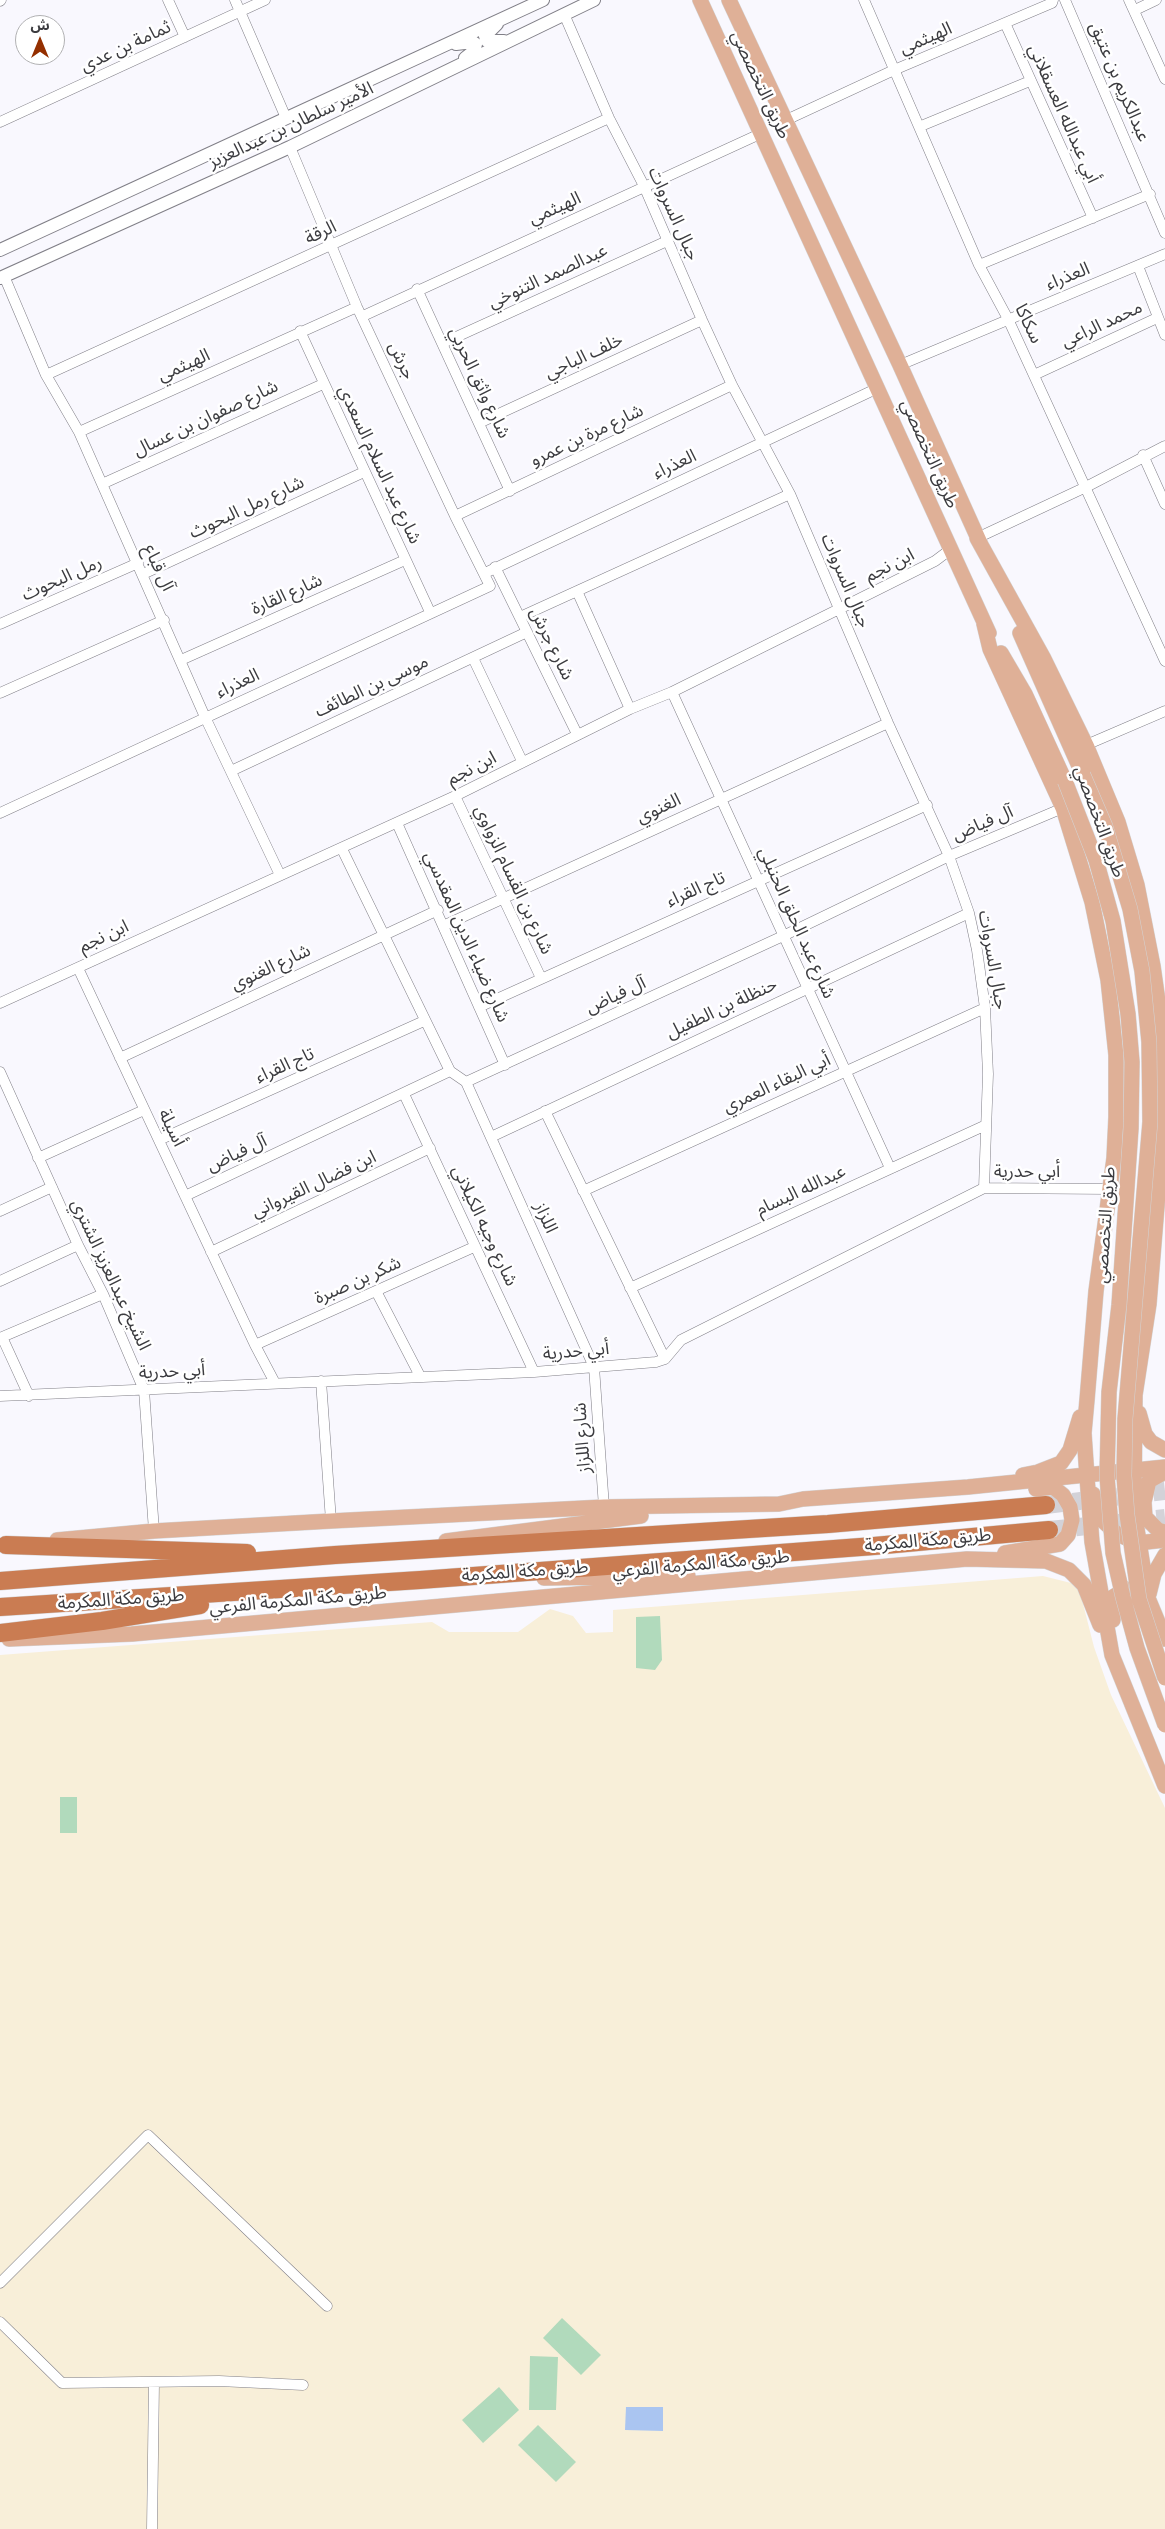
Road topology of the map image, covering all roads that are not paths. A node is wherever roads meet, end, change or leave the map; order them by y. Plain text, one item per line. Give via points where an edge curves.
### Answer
1 (168, 0) edge
2 (235, 0) edge
3 (265, 0) edge
4 (544, 0) edge
5 (594, 0) edge
6 (695, 0) edge
7 (702, 0) edge
8 (865, 0) edge
9 (1065, 0) edge
10 (1129, 0) edge
11 (1156, 0) edge
12 (1052, 1) edge
13 (730, 3) edge
14 (1135, 10) junction
15 (241, 11) junction
16 (564, 14) junction
17 (707, 15) junction
18 (499, 20) junction
19 (1005, 23) junction
20 (185, 37) junction
21 (516, 38) junction
22 (437, 48) junction
23 (452, 69) junction
24 (894, 70) junction
25 (1165, 79) edge
26 (1030, 81) junction
27 (286, 118) junction
28 (609, 118) junction
29 (784, 121) junction
30 (0, 122) edge
31 (921, 126) junction
32 (762, 133) junction
33 (290, 147) junction
34 (644, 186) junction
35 (1150, 194) junction
36 (1093, 218) junction
37 (1165, 233) edge
38 (667, 240) junction
39 (331, 246) junction
40 (0, 250) edge
41 (1165, 254) edge
42 (979, 265) junction
43 (1138, 266) junction
44 (2, 277) edge
45 (417, 289) junction
46 (360, 312) junction
47 (1157, 318) junction
48 (1008, 319) junction
49 (702, 320) junction
50 (300, 331) junction
51 (1164, 331) edge
52 (443, 343) junction
53 (900, 365) junction
54 (46, 375) junction
55 (1034, 375) junction
56 (323, 384) junction
57 (732, 386) junction
58 (878, 388) junction
59 (479, 423) junction
60 (79, 432) junction
61 (762, 442) junction
62 (1165, 446) edge
63 (1143, 456) junction
64 (364, 472) junction
65 (102, 484) junction
66 (1086, 487) junction
67 (510, 491) junction
68 (790, 494) junction
69 (1165, 504) edge
70 (455, 516) junction
71 (977, 538) junction
72 (951, 549) junction
73 (405, 560) junction
74 (138, 563) junction
75 (495, 567) junction
76 (485, 573) junction
77 (143, 574) junction
78 (490, 586) joint
79 (577, 591) junction
80 (839, 609) junction
81 (430, 612) junction
82 (520, 617) junction
83 (164, 620) junction
84 (0, 624) edge
85 (984, 624) junction
86 (527, 632) junction
87 (1162, 643) edge
88 (472, 658) junction
89 (181, 660) junction
90 (1165, 662) edge
91 (672, 692) junction
92 (0, 693) edge
93 (630, 709) junction
94 (1165, 711) edge
95 (205, 717) junction
96 (888, 723) junction
97 (577, 734) junction
98 (1086, 744) junction
99 (522, 761) junction
100 (232, 772) junction
101 (455, 796) junction
102 (721, 798) junction
103 (928, 804) junction
104 (1063, 808) junction
105 (0, 813) edge
106 (397, 823) junction
107 (342, 849) junction
108 (949, 856) junction
109 (280, 875) junction
110 (758, 879) junction
111 (503, 899) junction
112 (438, 910) junction
113 (969, 913) junction
114 (445, 925) junction
115 (382, 934) junction
116 (783, 936) junction
117 (78, 968) junction
118 (541, 978) junction
119 (807, 987) junction
120 (0, 1003) edge
121 (479, 1007) junction
122 (985, 1008) junction
123 (424, 1021) junction
124 (1164, 1028) edge
125 (120, 1058) junction
126 (505, 1065) junction
127 (845, 1070) junction
128 (450, 1071) junction
129 (0, 1072) edge
130 (466, 1082) junction
131 (404, 1094) junction
132 (144, 1110) junction
133 (545, 1111) junction
134 (986, 1125) junction
135 (491, 1137) junction
136 (159, 1140) junction
137 (430, 1148) junction
138 (38, 1158) junction
139 (890, 1168) junction
140 (52, 1187) junction
141 (984, 1188) junction
142 (1110, 1189) junction
143 (583, 1190) junction
144 (185, 1196) junction
145 (0, 1211) edge
146 (78, 1245) junction
147 (474, 1247) junction
148 (211, 1252) junction
149 (0, 1281) edge
150 (630, 1288) junction
151 (376, 1291) junction
152 (103, 1294) junction
153 (1, 1338) edge
154 (255, 1345) junction
155 (665, 1359) junction
156 (594, 1367) junction
157 (534, 1372) junction
158 (420, 1376) junction
159 (321, 1381) junction
160 (275, 1383) junction
161 (144, 1390) junction
162 (1135, 1395) junction
163 (0, 1396) edge
164 (29, 1396) junction
165 (1087, 1400) junction
166 (1165, 1450) edge
167 (1165, 1467) edge
168 (1134, 1471) junction
169 (1165, 1472) edge
170 (1087, 1477) junction
171 (968, 1488) junction
172 (780, 1504) junction
173 (1046, 1504) tunnel mouth
174 (604, 1507) junction
175 (331, 1520) junction
176 (1049, 1530) tunnel mouth
177 (154, 1531) junction
178 (1165, 1532) edge
179 (1165, 1540) edge
180 (1138, 1543) junction
181 (3, 1545) edge
182 (335, 1555) junction
183 (1165, 1555) edge
184 (967, 1560) junction
185 (806, 1574) junction
186 (420, 1580) junction
187 (0, 1581) edge
188 (302, 1589) junction
189 (1148, 1598) junction
190 (0, 1608) edge
191 (0, 1633) edge
192 (1165, 1639) edge
193 (0, 1640) edge
194 (1112, 1655) junction
195 (1165, 1678) edge
196 (1165, 1725) edge
197 (1165, 1786) edge
198 (0, 2283) edge
199 (327, 2306) dead end
200 (0, 2322) edge
201 (154, 2382) junction
202 (303, 2385) dead end
203 (152, 2529) edge

1 - 20 street
2 - 15 street
3 - 15 street, ثمامة بن عدي
4 - 18 street, الأمير سلطان بن عبدالعزيز
5 - 16 street, الأمير سلطان بن عبدالعزيز
6 - 17 main road
7 - 17 main road, طريق التخصصي
8 - 24 street, سكاكا
9 - 35 street, عبدالكريم بن عتيق
10 - 14 street
11 - 14 street
12 - 19 street, الهيثمي
13 - 29 main road, طريق التخصصي
14 - 25 street
15 - 20 street, ثمامة بن عدي
15 - 27 street
16 - 21 street, الأمير سلطان بن عبدالعزيز
16 - 28 street, جبال السروات
17 - 32 main road, طريق التخصصي
18 - 21 street via 485,36 487,42
18 - 22 street, الأمير سلطان بن عبدالعزيز
19 - 24 street, الهيثمي
19 - 26 street, أبي عبدالله العسقلاني
20 - 30 street, ثمامة بن عدي
21 - 23 street, الأمير سلطان بن عبدالعزيز
22 - 23 street via 466,42 476,44 474,51
22 - 27 street, الأمير سلطان بن عبدالعزيز
23 - 33 street, الأمير سلطان بن عبدالعزيز
24 - 29 street, الهيثمي
24 - 31 street, سكاكا
26 - 31 street
26 - 36 street, أبي عبدالله العسقلاني
27 - 40 street, الأمير سلطان بن عبدالعزيز
28 - 34 street, جبال السروات
28 - 39 street, الرقة
29 - 53 main road, طريق التخصصي
31 - 42 street, سكاكا
32 - 34 street, الهيثمي
32 - 58 main road, طريق التخصصي
33 - 39 street, جرش
33 - 44 street, الأمير سلطان بن عبدالعزيز
34 - 38 street, جبال السروات
34 - 45 street, الهيثمي
35 - 36 street
35 - 37 street, عبدالكريم بن عتيق
36 - 42 street
38 - 49 street, جبال السروات
38 - 52 street, عبدالصمد التنوخي
39 - 46 street, جرش
39 - 54 street, الرقة
41 - 43 street, العذراء
42 - 48 street, سكاكا
43 - 47 street
43 - 48 street, العذراء
44 - 54 street, آل قباع
45 - 46 street, الهيثمي
45 - 52 street, شارع واثق الحربي
46 - 50 street, الهيثمي
46 - 70 street, جرش
47 - 51 street
47 - 55 street, محمد الراعي
48 - 53 street, العذراء
48 - 55 street, سكاكا
49 - 57 street, جبال السروات
49 - 59 street, خلف الباجي
50 - 56 street, شارع عبد السلام السعدي
50 - 60 street, الهيثمي
52 - 59 street, شارع واثق الحربي
53 - 71 main road, طريق التخصصي
54 - 60 street, آل قباع
55 - 66 street, سكاكا
56 - 64 street, شارع عبد السلام السعدي
56 - 65 street, شارع صفوان بن عسال
57 - 61 street, جبال السروات
57 - 67 street, شارع مرة بن عمرو
58 - 61 street, العذراء
58 - 72 main road, طريق التخصصي
59 - 67 street, شارع واثق الحربي
60 - 65 street, آل قباع
61 - 68 street, جبال السروات
61 - 75 street, العذراء
62 - 63 street
63 - 66 street
63 - 69 street
64 - 73 street, شارع عبد السلام السعدي
64 - 77 street, شارع رمل البحوث
65 - 74 street, آل قباع
66 - 71 street
66 - 87 street, سكاكا
67 - 70 street, شارع مرة بن عمرو
68 - 79 street
68 - 80 street, جبال السروات
70 - 76 street, جرش
71 - 98 main road via 1044,659
71 - 195 main road, طريق التخصصي, bridge via 1105,826 1130,909 1142,971 1149,1042 1150,1122 1125,1419 1124,1476 1139,1599
72 - 80 street, ابن نجم via 935,561
72 - 85 main road, طريق التخصصي
73 - 81 street, شارع عبد السلام السعدي
73 - 89 street, شارع القارة
74 - 77 street, آل قباع
74 - 84 street, رمل البحوث
75 - 76 street, العذراء
75 - 82 street, شارع جرش
76 - 78 street, جرش
77 - 83 street, آل قباع
78 - 81 street, العذراء
79 - 82 street
79 - 93 street
80 - 91 street, ابن نجم
80 - 96 street, جبال السروات
81 - 95 street, العذراء
82 - 86 street, شارع جرش
83 - 89 street, آل قباع
83 - 92 street
85 - 104 main road via 990,649
85 - 196 main road, طريق التخصصي, bridge via 1025,694 1066,781 1096,860 1113,921 1132,1062 1131,1128 1119,1305 1109,1401 1107,1485 1113,1553 1123,1597 1137,1648
86 - 88 street, موسى بن الطائف
86 - 97 street, شارع جرش
87 - 90 street, سكاكا
88 - 99 street
88 - 100 street, موسى بن الطائف
89 - 95 street, آل قباع
91 - 93 street, ابن نجم
91 - 102 street, شارع عبد الحلق الحنبلي
93 - 97 street, ابن نجم
94 - 98 street
95 - 100 street, آل قباع
95 - 105 street, العذراء
96 - 102 street, الغنوي
96 - 103 street, جبال السروات
97 - 99 street, ابن نجم
98 - 124 main road via 1118,822 1137,885
99 - 101 street, ابن نجم
100 - 109 street, آل قباع
101 - 106 street, ابن نجم
101 - 111 street, شارع بن القسام الزواوي
102 - 110 street, شارع عبد الحلق الحنبلي
102 - 111 street, الغنوي
103 - 108 street, جبال السروات
103 - 110 street, تاج القراء
104 - 108 street, آل فياض
104 - 142 main road via 1092,902 1108,980 1116,1055 1116,1116
106 - 107 street, ابن نجم
106 - 112 street, شارع ضياء الدين المقدسي
107 - 109 street, ابن نجم
107 - 115 street
108 - 113 street, جبال السروات
108 - 116 street, آل فياض
109 - 117 street, ابن نجم
110 - 116 street, شارع عبد الحلق الحنبلي
110 - 118 street, تاج القراء
111 - 114 street, الغنوي
111 - 118 street, شارع بن القسام الزواوي
112 - 114 street, شارع ضياء الدين المقدسي
112 - 115 street, شارع الغنوي
113 - 119 street, حنظلة بن الطفيل
113 - 122 street, جبال السروات
114 - 121 street, شارع ضياء الدين المقدسي
115 - 123 street
115 - 125 street, شارع الغنوي
116 - 119 street, شارع عبد الحلق الحنبلي
116 - 126 street, آل فياض
117 - 120 street, ابن نجم
117 - 125 street, أسيلة
118 - 121 street, تاج القراء
119 - 127 street, شارع عبد الحلق الحنبلي
119 - 133 street, حنظلة بن الطفيل
121 - 126 street, شارع ضياء الدين المقدسي
122 - 127 street, أبي البقاء العمري
122 - 134 street, جبال السروات
123 - 128 street
123 - 136 street, تاج القراء
124 - 162 main road via 1163,1133 1149,1304
125 - 132 street, أسيلة
126 - 130 street, آل فياض
127 - 139 street, شارع عبد الحلق الحنبلي
127 - 143 street, أبي البقاء العمري
128 - 130 street
128 - 131 street, آل فياض
129 - 138 street, الشيخ عبدالعزيز الشتري
130 - 135 street, اللزاز
131 - 137 street, شارع وجيه الكيلاني
131 - 144 street, آل فياض
132 - 136 street, أسيلة
132 - 138 street
133 - 135 street, حنظلة بن الطفيل
133 - 143 street
134 - 139 street, عبدالله البسام
134 - 141 street, جبال السروات
135 - 156 street, اللزاز
136 - 144 street, أسيلة
137 - 147 street, شارع وجيه الكيلاني
137 - 148 street, ابن فضال القيرواني
138 - 140 street, الشيخ عبدالعزيز الشتري
139 - 150 street, عبدالله البسام
140 - 145 street
140 - 146 street, الشيخ عبدالعزيز الشتري
141 - 142 street, أبي حدرية
141 - 155 street, أبي حدرية via 681,1340
142 - 165 main road via 1096,1291
143 - 150 street
144 - 148 street, أسيلة
146 - 149 street
146 - 152 street, الشيخ عبدالعزيز الشتري
147 - 151 street, شكر بن صبرة
147 - 157 street, شارع وجيه الكيلاني
148 - 154 street, أسيلة
150 - 155 street
151 - 154 street, شكر بن صبرة
151 - 158 street
152 - 153 street
152 - 161 street, الشيخ عبدالعزيز الشتري
153 - 164 street
154 - 160 street, أسيلة
155 - 156 street, أبي حدرية
156 - 157 street, أبي حدرية
156 - 174 street, شارع اللزاز
157 - 158 street, أبي حدرية
158 - 159 street, أبي حدرية
159 - 160 street, أبي حدرية
159 - 175 street
160 - 161 street, أبي حدرية
161 - 164 street, أبي حدرية
161 - 177 street, الشيخ عبدالعزيز الشتري
162 - 166 main road via 1145,1434
162 - 168 main road
163 - 164 street, أبي حدرية
165 - 170 main road via 1084,1433
165 - 171 main road via 1070,1450 1061,1462 1038,1472
167 - 168 main road
168 - 170 main road
168 - 180 main road
169 - 178 main road via 1149,1481 1144,1502 1145,1517 1158,1530
170 - 171 main road
170 - 180 main road via 1103,1520 1117,1534
170 - 194 main road via 1092,1542
171 - 172 main road via 803,1499
171 - 184 main road via 996,1492 1053,1487 1070,1507 1072,1520 1068,1535 1060,1544
172 - 174 main road
172 - 182 main road via 588,1521
173 - 182 highway, طريق مكة المكرمة via 828,1524
174 - 175 main road
175 - 177 main road
176 - 186 highway, طريق مكة المكرمة
177 - 181 main road
179 - 180 main road
180 - 189 main road
181 - 182 highway
182 - 187 highway, طريق مكة المكرمة
183 - 189 main road via 1154,1574
184 - 185 main road, طريق مكة المكرمة الفرعي
184 - 194 main road, طريق مكة المكرمة الفرعي via 1046,1561 1069,1570 1084,1585
185 - 186 main road
185 - 193 main road, طريق مكة المكرمة الفرعي via 132,1634
186 - 188 highway, طريق مكة المكرمة
188 - 190 highway, طريق مكة المكرمة
188 - 191 highway via 102,1622
189 - 192 main road
189 - 194 main road via 1136,1590 1126,1589 1113,1596
194 - 197 main road
198 - 199 street via 148,2135
200 - 201 street via 62,2383
201 - 202 street
201 - 203 street

